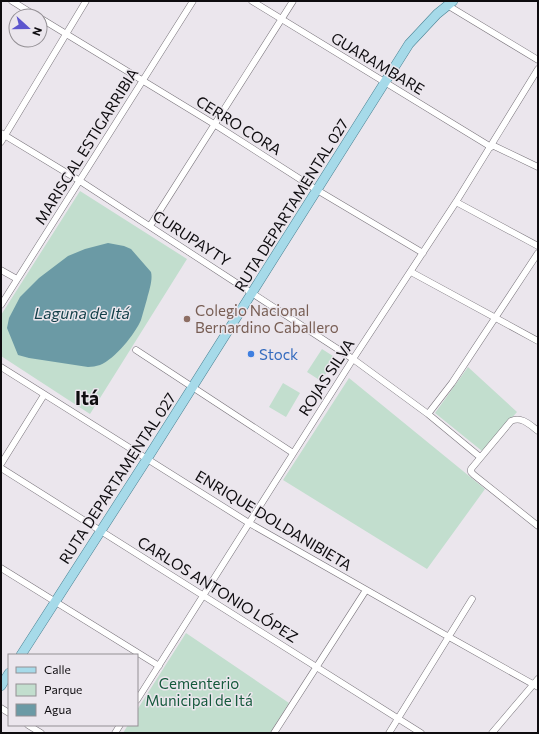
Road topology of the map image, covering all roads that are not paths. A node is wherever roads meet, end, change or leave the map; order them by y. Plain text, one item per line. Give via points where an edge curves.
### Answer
1 (12, 1) edge
2 (86, 1) edge
3 (193, 1) edge
4 (252, 1) edge
5 (293, 1) edge
6 (450, 3) edge
7 (23, 8) edge
8 (281, 19) junction
9 (48, 23) edge
10 (66, 34) junction
11 (538, 60) edge
12 (538, 69) edge
13 (141, 81) junction
14 (385, 82) junction
15 (214, 124) junction
16 (3, 134) edge
17 (1, 142) edge
18 (492, 146) junction
19 (538, 167) edge
20 (80, 181) junction
21 (317, 190) junction
22 (456, 202) junction
23 (150, 226) junction
24 (538, 246) edge
25 (424, 253) junction
26 (538, 253) edge
27 (1, 270) edge
28 (411, 272) junction
29 (17, 279) junction
30 (252, 292) junction
31 (1, 305) edge
32 (495, 318) junction
33 (538, 341) edge
34 (136, 350) dead end
35 (353, 359) junction
36 (1, 367) edge
37 (192, 387) junction
38 (44, 395) junction
39 (428, 414) junction
40 (538, 431) edge
41 (293, 453) junction
42 (480, 457) junction
43 (147, 459) junction
44 (1, 464) edge
45 (1, 468) edge
46 (249, 523) junction
47 (538, 526) edge
48 (100, 530) junction
49 (1, 568) edge
50 (366, 590) junction
51 (204, 596) junction
52 (472, 599) dead end
53 (55, 602) junction
54 (449, 637) junction
55 (22, 654) edge
56 (158, 666) junction
57 (316, 667) junction
58 (8, 675) edge
59 (538, 679) edge
60 (535, 685) edge
61 (1, 686) edge
62 (138, 698) edge
63 (398, 718) junction
64 (30, 726) edge
65 (41, 733) edge
66 (274, 733) edge
67 (388, 733) edge
68 (421, 733) edge
69 (492, 733) edge

1 - 7 street
2 - 10 street
3 - 13 street, MARISCAL ESTIGARRIBIA
4 - 8 street, GUARAMBARE
5 - 8 street
6 - 11 street
6 - 14 main road, RUTA DEPARTAMENTAL 027 via 409,44
8 - 14 street, GUARAMBARE
8 - 15 street
9 - 10 street, CERRO CORA
10 - 13 street, CERRO CORA
10 - 16 street
12 - 18 street, ROJAS SILVA
13 - 15 street, CERRO CORA
13 - 20 street, MARISCAL ESTIGARRIBIA
14 - 18 street, GUARAMBARE
14 - 21 main road, RUTA DEPARTAMENTAL 027
15 - 21 street, CERRO CORA
15 - 23 street
16 - 17 street
16 - 20 street, CURUPAYTY
18 - 19 street, GUARAMBARE
18 - 22 street, ROJAS SILVA
20 - 23 street, CURUPAYTY
20 - 29 street, MARISCAL ESTIGARRIBIA
21 - 25 street, CERRO CORA
21 - 30 main road, RUTA DEPARTAMENTAL 027
22 - 24 street
22 - 25 street, ROJAS SILVA
23 - 30 street, CURUPAYTY
25 - 28 street, ROJAS SILVA
26 - 32 street
27 - 29 street
28 - 32 street
28 - 35 street, ROJAS SILVA
29 - 31 street, MARISCAL ESTIGARRIBIA
30 - 35 street, CURUPAYTY
30 - 37 main road, RUTA DEPARTAMENTAL 027
32 - 33 street
32 - 39 street
34 - 37 street
35 - 39 street, CURUPAYTY
35 - 41 street, ROJAS SILVA
36 - 38 street, ENRIQUE DOLDANIBIETA
37 - 41 street
37 - 43 main road, RUTA DEPARTAMENTAL 027
38 - 43 street, ENRIQUE DOLDANIBIETA
38 - 44 street
39 - 42 street, CURUPAYTY
40 - 42 street via 521,420 511,421
41 - 46 street, ROJAS SILVA
42 - 47 street via 471,472
43 - 46 street, ENRIQUE DOLDANIBIETA
43 - 48 main road, RUTA DEPARTAMENTAL 027
45 - 48 street, CARLOS ANTONIO LÓPEZ
46 - 50 street, ENRIQUE DOLDANIBIETA
46 - 51 street, ROJAS SILVA
48 - 51 street, CARLOS ANTONIO LÓPEZ
48 - 53 main road, RUTA DEPARTAMENTAL 027
49 - 53 street
50 - 54 street, ENRIQUE DOLDANIBIETA
50 - 57 street
51 - 56 street, ROJAS SILVA
51 - 57 street, CARLOS ANTONIO LÓPEZ
52 - 54 street
53 - 55 main road, RUTA DEPARTAMENTAL 027
53 - 56 street
54 - 60 street, ENRIQUE DOLDANIBIETA
54 - 63 street
56 - 62 street, ROJAS SILVA
57 - 63 street, CARLOS ANTONIO LÓPEZ
57 - 66 street
58 - 61 main road
59 - 60 street
60 - 69 street
63 - 67 street
63 - 68 street, CARLOS ANTONIO LÓPEZ
64 - 65 street

